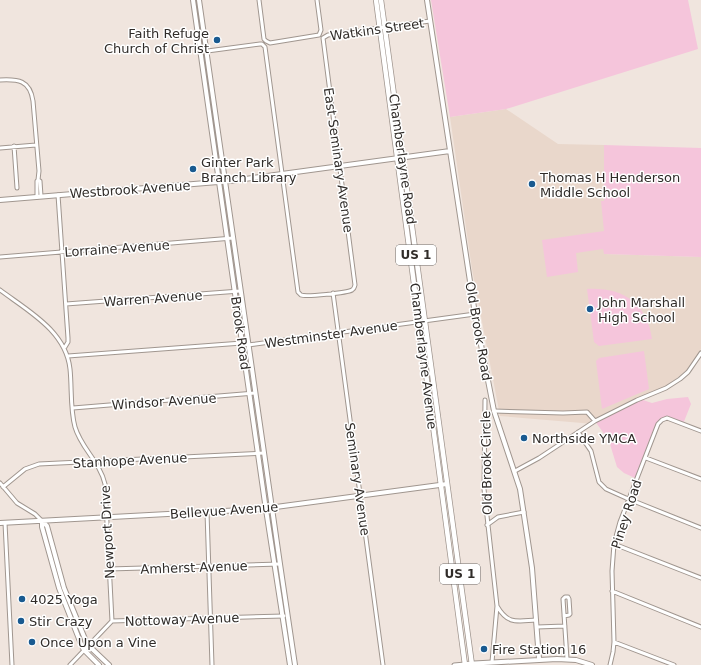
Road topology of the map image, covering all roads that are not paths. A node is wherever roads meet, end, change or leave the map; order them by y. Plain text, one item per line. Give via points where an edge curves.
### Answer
1 (193, 0) edge
2 (199, 0) edge
3 (259, 0) edge
4 (317, 0) edge
5 (376, 0) edge
6 (381, 0) edge
7 (427, 0) edge
8 (430, 21) junction
9 (382, 27) junction
10 (322, 36) junction
11 (206, 51) junction
12 (200, 52) junction
13 (0, 80) edge
14 (36, 144) junction
15 (14, 146) junction
16 (0, 148) edge
17 (450, 152) junction
18 (400, 158) junction
19 (340, 166) junction
20 (282, 174) junction
21 (219, 182) junction
22 (225, 182) junction
23 (17, 188) dead end
24 (58, 195) junction
25 (39, 196) junction
26 (0, 200) edge
27 (233, 238) junction
28 (227, 239) junction
29 (62, 252) junction
30 (0, 256) edge
31 (0, 290) edge
32 (234, 291) junction
33 (240, 291) junction
34 (333, 293) junction
35 (66, 304) junction
36 (475, 314) junction
37 (425, 321) junction
38 (419, 322) junction
39 (338, 333) junction
40 (242, 343) junction
41 (248, 345) junction
42 (65, 347) junction
43 (701, 353) edge
44 (68, 356) junction
45 (255, 393) junction
46 (249, 394) junction
47 (485, 400) dead end
48 (73, 408) junction
49 (494, 411) junction
50 (595, 421) junction
51 (701, 431) edge
52 (578, 432) junction
53 (258, 453) junction
54 (264, 453) junction
55 (646, 458) junction
56 (95, 461) junction
57 (515, 471) junction
58 (701, 479) edge
59 (0, 483) edge
60 (447, 484) junction
61 (441, 485) junction
62 (3, 487) junction
63 (360, 496) junction
64 (629, 500) junction
65 (272, 508) junction
66 (266, 509) junction
67 (207, 512) junction
68 (524, 512) junction
69 (107, 518) junction
70 (42, 521) junction
71 (2, 523) edge
72 (487, 525) junction
73 (701, 528) edge
74 (614, 544) junction
75 (274, 564) junction
76 (280, 564) junction
77 (209, 566) junction
78 (109, 570) junction
79 (701, 578) edge
80 (612, 591) junction
81 (497, 606) junction
82 (282, 616) junction
83 (288, 616) junction
84 (564, 616) junction
85 (211, 618) junction
86 (536, 620) junction
87 (112, 622) junction
88 (565, 626) junction
89 (537, 627) junction
90 (701, 627) edge
91 (614, 642) junction
92 (89, 646) junction
93 (84, 650) junction
94 (567, 659) junction
95 (539, 660) junction
96 (492, 662) junction
97 (465, 664) edge
98 (472, 664) edge
99 (12, 665) edge
100 (70, 665) edge
101 (99, 665) edge
102 (109, 665) edge
103 (212, 665) edge
104 (290, 665) edge
105 (296, 665) edge
106 (383, 665) edge
107 (454, 665) edge
108 (592, 665) edge
109 (610, 665) edge
110 (674, 665) edge

1 - 12 street, Brook Road
2 - 11 street, Brook Road
3 - 10 street, Watkins Street via 266,41
4 - 10 street, East Seminary Avenue
5 - 9 main road, US 1
6 - 9 main road, Chamberlayne Road / US 1
7 - 8 street, Old Brook Road
8 - 9 street, Watkins Street
8 - 17 street, Old Brook Road
9 - 10 street, Watkins Street
9 - 18 main road, Chamberlayne Road / US 1
10 - 19 street, East Seminary Avenue
11 - 12 street
11 - 20 street via 262,44 265,48
11 - 22 street, Brook Road
12 - 21 street, Brook Road
13 - 14 street via 19,80 30,90
14 - 15 street
14 - 25 street via 39,173 36,183
15 - 16 street
15 - 23 street
17 - 18 street, Westbrook Avenue
17 - 36 street, Old Brook Road
18 - 19 street, Westbrook Avenue
18 - 37 main road, Chamberlayne Road / US 1
18 - 38 main road, Chamberlayne Avenue / US 1
19 - 20 street, Westbrook Avenue
19 - 34 street, East Seminary Avenue via 355,285 350,290
20 - 22 street, Westbrook Avenue
20 - 34 street via 299,294 305,296
21 - 22 street, Westbrook Avenue
21 - 24 street, Westbrook Avenue
21 - 28 street, Brook Road
22 - 27 street, Brook Road
24 - 25 street, Westbrook Avenue
24 - 29 street
25 - 26 street, Westbrook Avenue
27 - 28 street, Lorraine Avenue
27 - 33 street, Brook Road
28 - 29 street, Lorraine Avenue
28 - 32 street, Brook Road
29 - 30 street, Lorraine Avenue
29 - 35 street
31 - 42 street, Newport Drive via 49,327
32 - 33 street, Warren Avenue
32 - 35 street, Warren Avenue
32 - 40 street, Brook Road
33 - 41 street, Brook Road
34 - 39 street, Seminary Avenue
35 - 42 street via 68,340
36 - 37 street, Westminster Avenue
36 - 49 street, Old Brook Road
37 - 38 street, Westminster Avenue
37 - 60 main road, Chamberlayne Road / US 1
38 - 39 street, Westminster Avenue
38 - 61 main road, Chamberlayne Avenue / US 1
39 - 41 street, Westminster Avenue
39 - 63 street, Seminary Avenue
40 - 41 street, Westminster Avenue
40 - 44 street, Westminster Avenue
40 - 46 street, Brook Road
41 - 45 street, Brook Road
42 - 44 street, Newport Drive
43 - 50 street via 688,372 671,385
44 - 48 street, Newport Drive
45 - 46 street, Windsor Avenue
45 - 54 street, Brook Road
46 - 48 street, Windsor Avenue
46 - 53 street, Brook Road
47 - 72 street, Old Brook Circle via 484,490
48 - 56 street, Newport Drive via 76,429 83,445
49 - 50 street via 587,412
49 - 57 street, Old Brook Road
50 - 52 street
51 - 55 street, Piney Road via 667,418 662,420 658,424
52 - 57 street
52 - 64 street via 591,451 599,482 606,489
53 - 54 street, Stanhope Avenue
53 - 56 street, Stanhope Avenue
53 - 66 street, Brook Road
54 - 65 street, Brook Road
55 - 58 street
55 - 64 street, Piney Road
56 - 62 street, Stanhope Avenue via 39,464 25,469
56 - 69 street, Newport Drive via 104,480
57 - 68 street, Old Brook Road
59 - 62 street
60 - 61 street, Bellevue Avenue
60 - 98 main road, US 1
61 - 63 street, Bellevue Avenue
61 - 97 main road, Chamberlayne Avenue / US 1
62 - 70 street via 17,503
63 - 65 street, Bellevue Avenue
63 - 106 street, Seminary Avenue
64 - 73 street
64 - 74 street, Piney Road
65 - 66 street, Bellevue Avenue
65 - 76 street, Brook Road
66 - 67 street, Bellevue Avenue
66 - 75 street, Brook Road
67 - 69 street, Bellevue Avenue
67 - 77 street
68 - 72 street, Old Brook Circle via 498,517
68 - 86 street, Old Brook Road
69 - 70 street, Bellevue Avenue
69 - 78 street, Newport Drive
70 - 71 street, Bellevue Avenue
70 - 92 street via 47,526 64,588
70 - 93 street via 59,588
71 - 99 street
72 - 81 street, Old Brook Circle
74 - 79 street
74 - 80 street, Piney Road
75 - 76 street, Amherst Avenue
75 - 77 street, Amherst Avenue
75 - 82 street, Brook Road
76 - 83 street, Brook Road
77 - 78 street, Amherst Avenue
77 - 85 street
78 - 87 street, Newport Drive
80 - 90 street
80 - 91 street, Piney Road
81 - 86 street via 506,619
81 - 96 street, Old Brook Circle
82 - 83 street, Nottoway Avenue
82 - 85 street, Nottoway Avenue
82 - 104 street, Brook Road
83 - 105 street, Brook Road
84 - 84 street via 570,614 568,597 563,599
84 - 88 street
85 - 87 street, Nottoway Avenue
85 - 103 street
86 - 89 street, Old Brook Road
87 - 92 street, Nottoway Avenue
88 - 89 street
88 - 94 street
89 - 95 street, Old Brook Road
91 - 109 street, Piney Road
91 - 110 street
92 - 93 street, Nottoway Avenue
92 - 102 street
93 - 100 street, Nottoway Avenue
93 - 101 street
94 - 95 street
94 - 108 street
95 - 96 street
96 - 98 street
97 - 98 street
97 - 107 street

